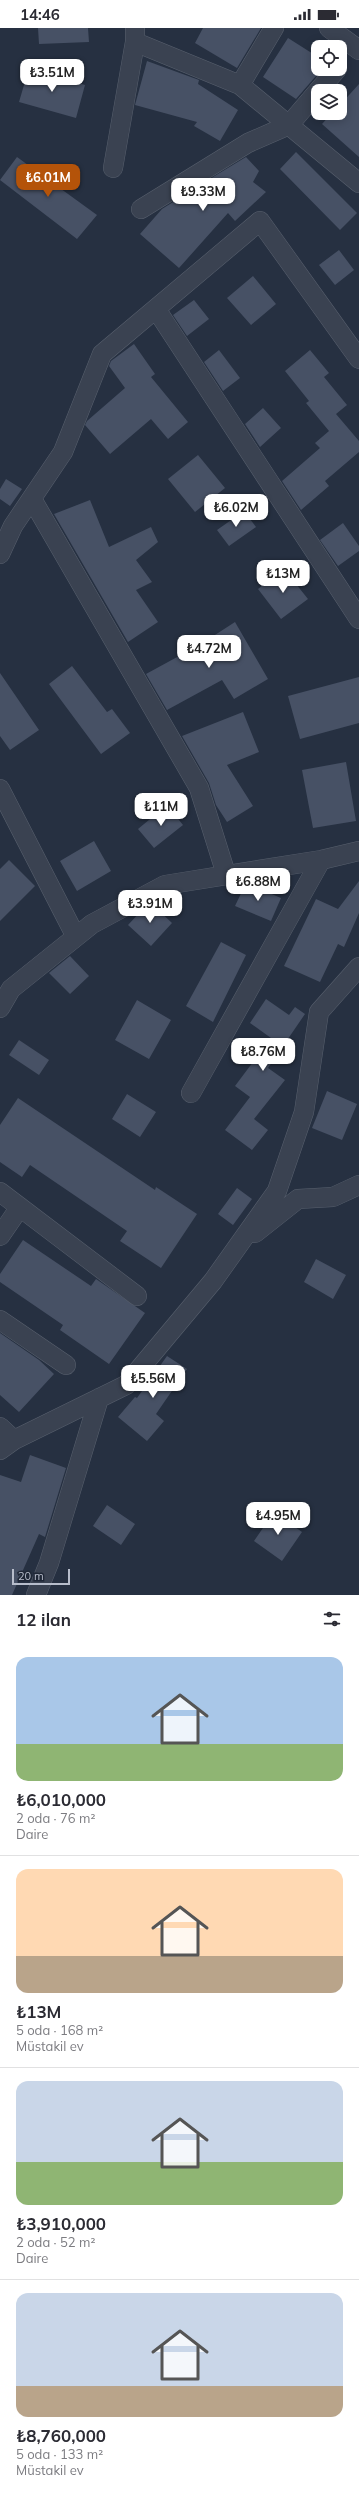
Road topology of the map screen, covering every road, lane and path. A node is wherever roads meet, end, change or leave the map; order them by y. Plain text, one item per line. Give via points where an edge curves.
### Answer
1 (274, 28) edge
2 (329, 28) edge
3 (135, 35) edge
4 (357, 48) edge
5 (347, 58) edge
6 (331, 76) edge
7 (240, 84) junction
8 (324, 84) edge
9 (311, 99) edge
10 (289, 125) junction
11 (114, 168) dead end
12 (359, 183) edge
13 (141, 209) dead end
14 (156, 309) junction
15 (359, 358) edge
16 (32, 499) junction
17 (7, 523) edge
18 (0, 554) edge
19 (359, 619) edge
20 (0, 789) edge
21 (359, 851) edge
22 (321, 860) junction
23 (226, 874) junction
24 (76, 937) junction
25 (359, 967) edge
26 (0, 1008) edge
27 (191, 1093) dead end
28 (359, 1185) edge
29 (0, 1192) edge
30 (20, 1207) junction
31 (0, 1236) edge
32 (236, 1249) junction
33 (137, 1296) dead end
34 (0, 1320) edge
35 (66, 1365) dead end
36 (99, 1398) junction
37 (0, 1426) edge
38 (7, 1445) edge
39 (36, 1595) edge

1 - 7 street
2 - 4 street
3 - 7 street
3 - 11 street
4 - 5 street
6 - 8 street
7 - 10 street
9 - 10 street
10 - 12 street
10 - 13 street via 248,143
14 - 15 street via 260,221
14 - 16 street via 102,354 64,452
14 - 19 street
16 - 17 street
16 - 23 street via 199,788
17 - 18 street
20 - 24 street
21 - 22 street
22 - 23 street
22 - 27 street
23 - 24 street via 165,885 92,924
24 - 26 street via 11,989
25 - 32 street via 319,1012 304,1112 277,1191
28 - 32 street via 333,1197 298,1199
29 - 30 street
30 - 31 street
30 - 33 street
32 - 36 street via 213,1281 126,1385
34 - 35 street
36 - 38 street
36 - 39 street via 49,1563
37 - 38 street

